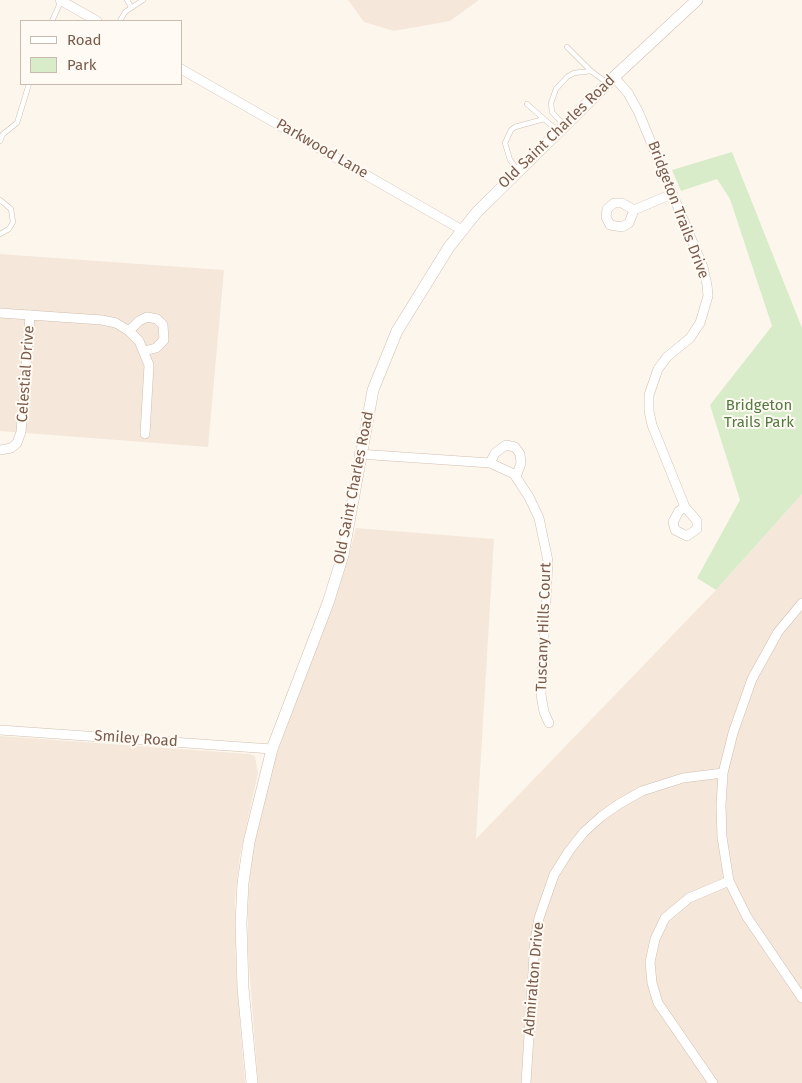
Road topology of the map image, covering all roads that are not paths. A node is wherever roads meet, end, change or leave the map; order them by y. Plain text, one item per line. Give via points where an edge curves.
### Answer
1 (61, 0) edge
2 (127, 0) edge
3 (143, 0) edge
4 (696, 0) edge
5 (131, 7) junction
6 (52, 20) edge
7 (95, 20) edge
8 (121, 20) edge
9 (567, 47) dead end
10 (182, 70) edge
11 (590, 71) junction
12 (611, 80) junction
13 (29, 85) edge
14 (527, 104) dead end
15 (544, 119) junction
16 (561, 128) junction
17 (0, 140) edge
18 (518, 170) junction
19 (672, 194) junction
20 (0, 200) edge
21 (634, 210) dead end
22 (462, 230) junction
23 (0, 234) edge
24 (0, 313) edge
25 (30, 315) junction
26 (129, 331) junction
27 (144, 351) junction
28 (145, 434) dead end
29 (0, 450) edge
30 (359, 454) junction
31 (490, 463) junction
32 (516, 477) junction
33 (685, 507) dead end
34 (802, 603) edge
35 (549, 723) dead end
36 (0, 730) edge
37 (272, 749) junction
38 (723, 773) junction
39 (729, 881) junction
40 (802, 998) edge
41 (252, 1083) edge
42 (526, 1083) edge
43 (713, 1083) edge

1 - 6 lane
1 - 7 street
2 - 5 lane
3 - 5 lane
4 - 12 street, Old Saint Charles Road
5 - 8 lane
9 - 11 lane
10 - 22 street, Parkwood Lane
11 - 12 lane
11 - 16 lane via 567,77 552,95 552,112
12 - 16 street, Old Saint Charles Road
12 - 19 street, Bridgeton Trails Drive via 628,93 638,111
13 - 17 lane via 17,123
14 - 15 lane
15 - 16 lane
15 - 18 lane via 516,127 508,134 508,155
16 - 18 street, Old Saint Charles Road
18 - 22 street, Old Saint Charles Road
19 - 21 street
19 - 33 street, Bridgeton Trails Drive via 703,267 708,296 696,331 658,368 649,395 649,411
20 - 23 lane via 11,209 13,222
22 - 30 street, Old Saint Charles Road via 397,331 373,390
24 - 25 street
25 - 26 street via 102,320 116,323
25 - 29 street, Celestial Drive via 21,432 16,444
26 - 27 street via 139,340
26 - 27 street via 147,317 163,325 164,340 156,348
27 - 28 street via 149,376
30 - 31 street, Tuscany Hills Court
30 - 37 street, Old Saint Charles Road via 343,555
31 - 32 street, Tuscany Hills Court
31 - 32 street via 495,453 506,445 515,447 521,463
32 - 35 street, Tuscany Hills Court via 539,518 548,561 541,695
34 - 38 street via 778,632 752,679
36 - 37 street, Smiley Road
37 - 41 street, Old Saint Charles Road via 255,814 243,883 243,988
38 - 39 street via 722,837
38 - 42 street, Admiralton Drive via 683,778 642,791 602,816 569,851 546,896 538,926
39 - 40 street via 747,917
39 - 43 street via 689,898 665,918 655,939 650,962 658,1003

